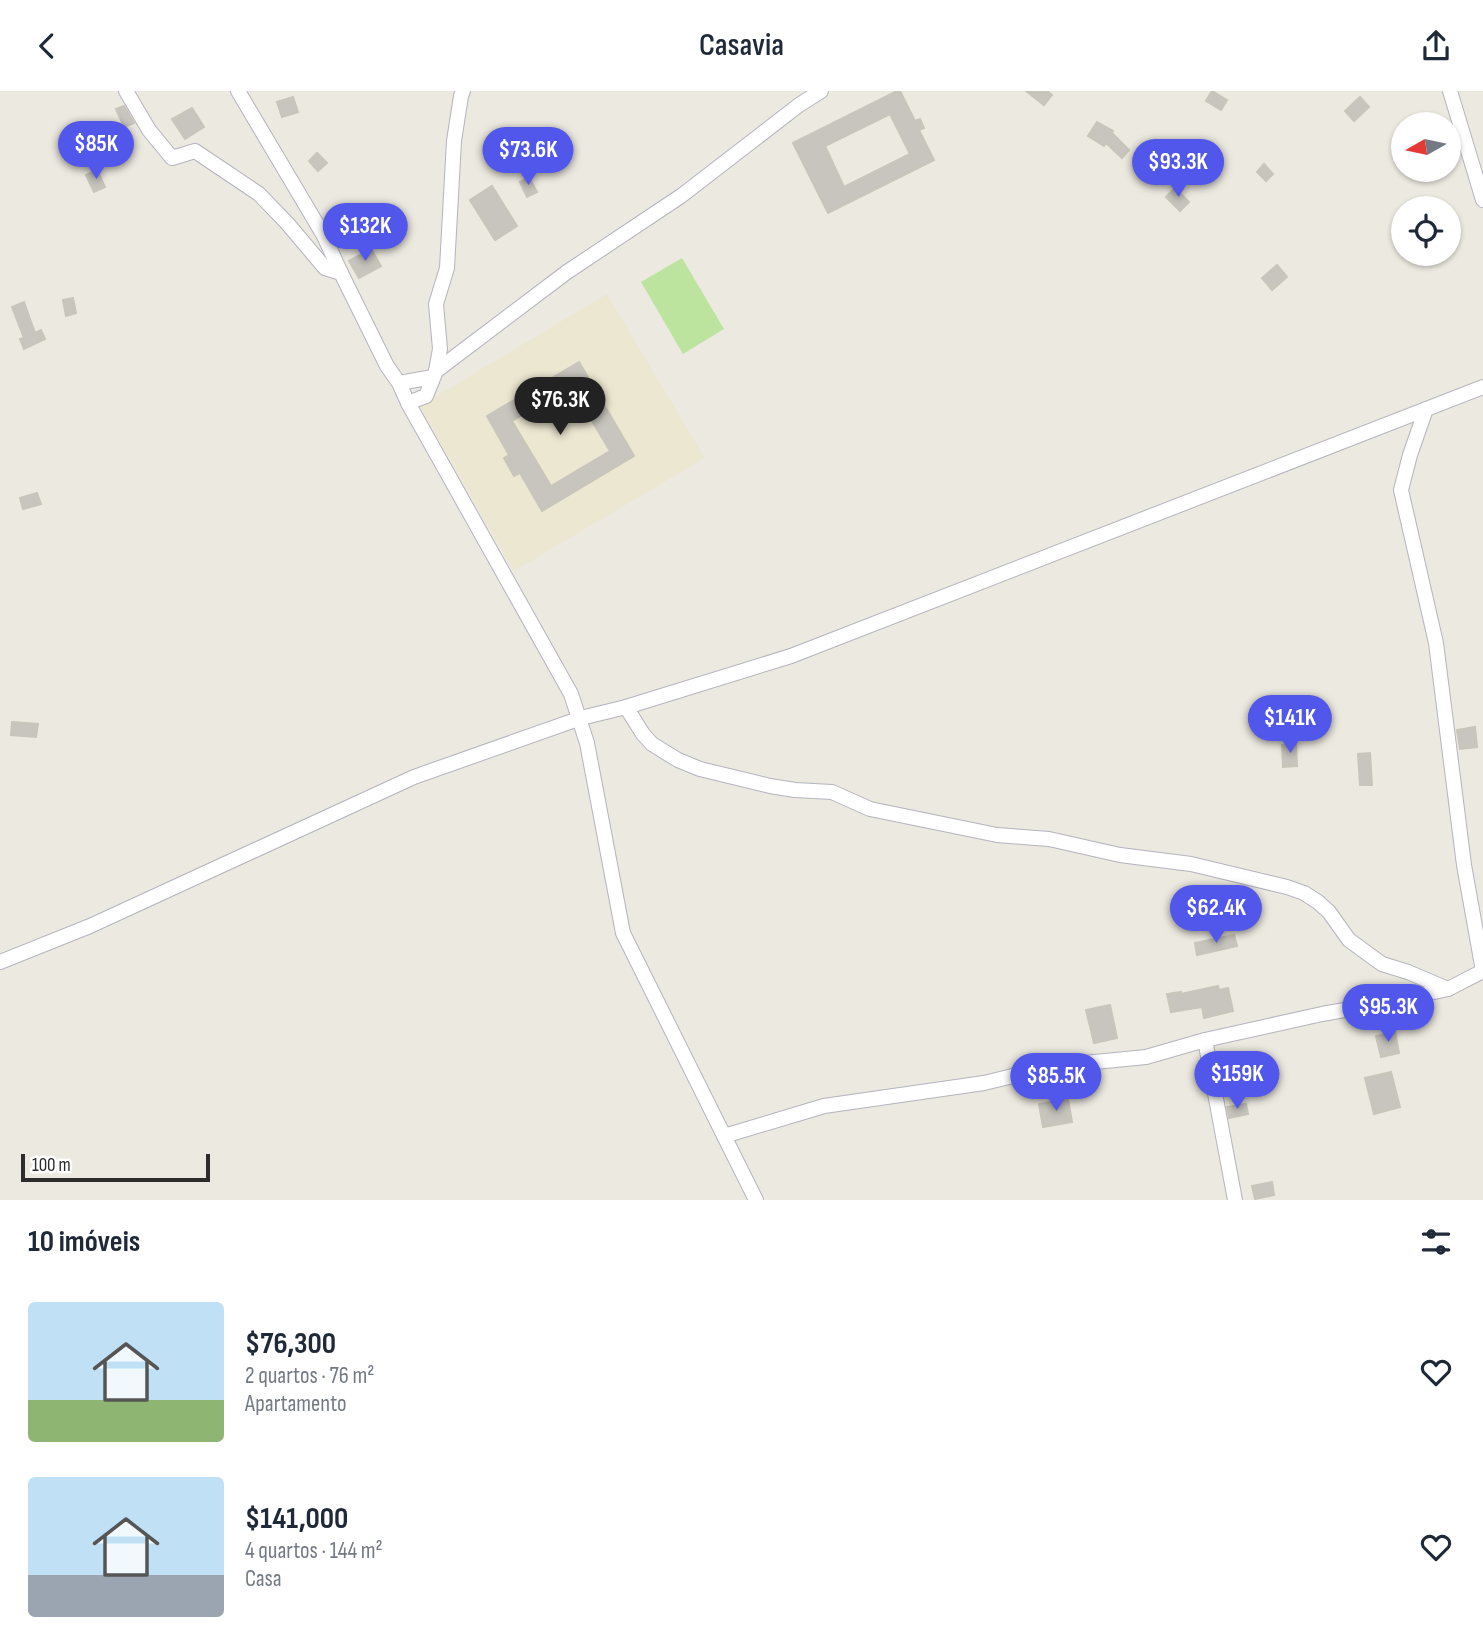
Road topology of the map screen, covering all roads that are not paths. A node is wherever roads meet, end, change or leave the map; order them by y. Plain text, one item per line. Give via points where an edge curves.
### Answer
1 (127, 91) edge
2 (238, 91) edge
3 (463, 91) edge
4 (821, 91) edge
5 (1450, 91) edge
6 (1483, 200) edge
7 (341, 273) junction
8 (434, 374) junction
9 (399, 383) junction
10 (1483, 387) edge
11 (408, 403) junction
12 (1426, 409) junction
13 (626, 707) junction
14 (581, 718) junction
15 (0, 962) edge
16 (1483, 972) edge
17 (1448, 989) junction
18 (1205, 1040) junction
19 (724, 1136) junction
20 (756, 1200) edge
21 (1235, 1200) edge

1 - 7 street via 172,158 195,151 259,194 325,268
2 - 7 street
3 - 8 street via 454,141 447,268 436,304 440,349
4 - 8 street via 681,196 567,272
5 - 6 street
7 - 9 street
8 - 9 street
8 - 11 street via 425,396
9 - 11 street
10 - 12 street
11 - 14 street via 572,694
12 - 13 street via 791,656
12 - 16 street via 1401,490 1436,643 1464,865
13 - 14 street
13 - 17 street via 652,744 700,769 770,786 832,792 870,809 997,835 1049,839 1191,864 1296,890 1318,902 1349,940 1382,964
14 - 15 street via 414,777 90,926
14 - 19 street via 623,933
16 - 17 street
17 - 18 street
18 - 19 street via 1146,1057 1054,1066 984,1083 824,1106
18 - 21 street
19 - 20 street

